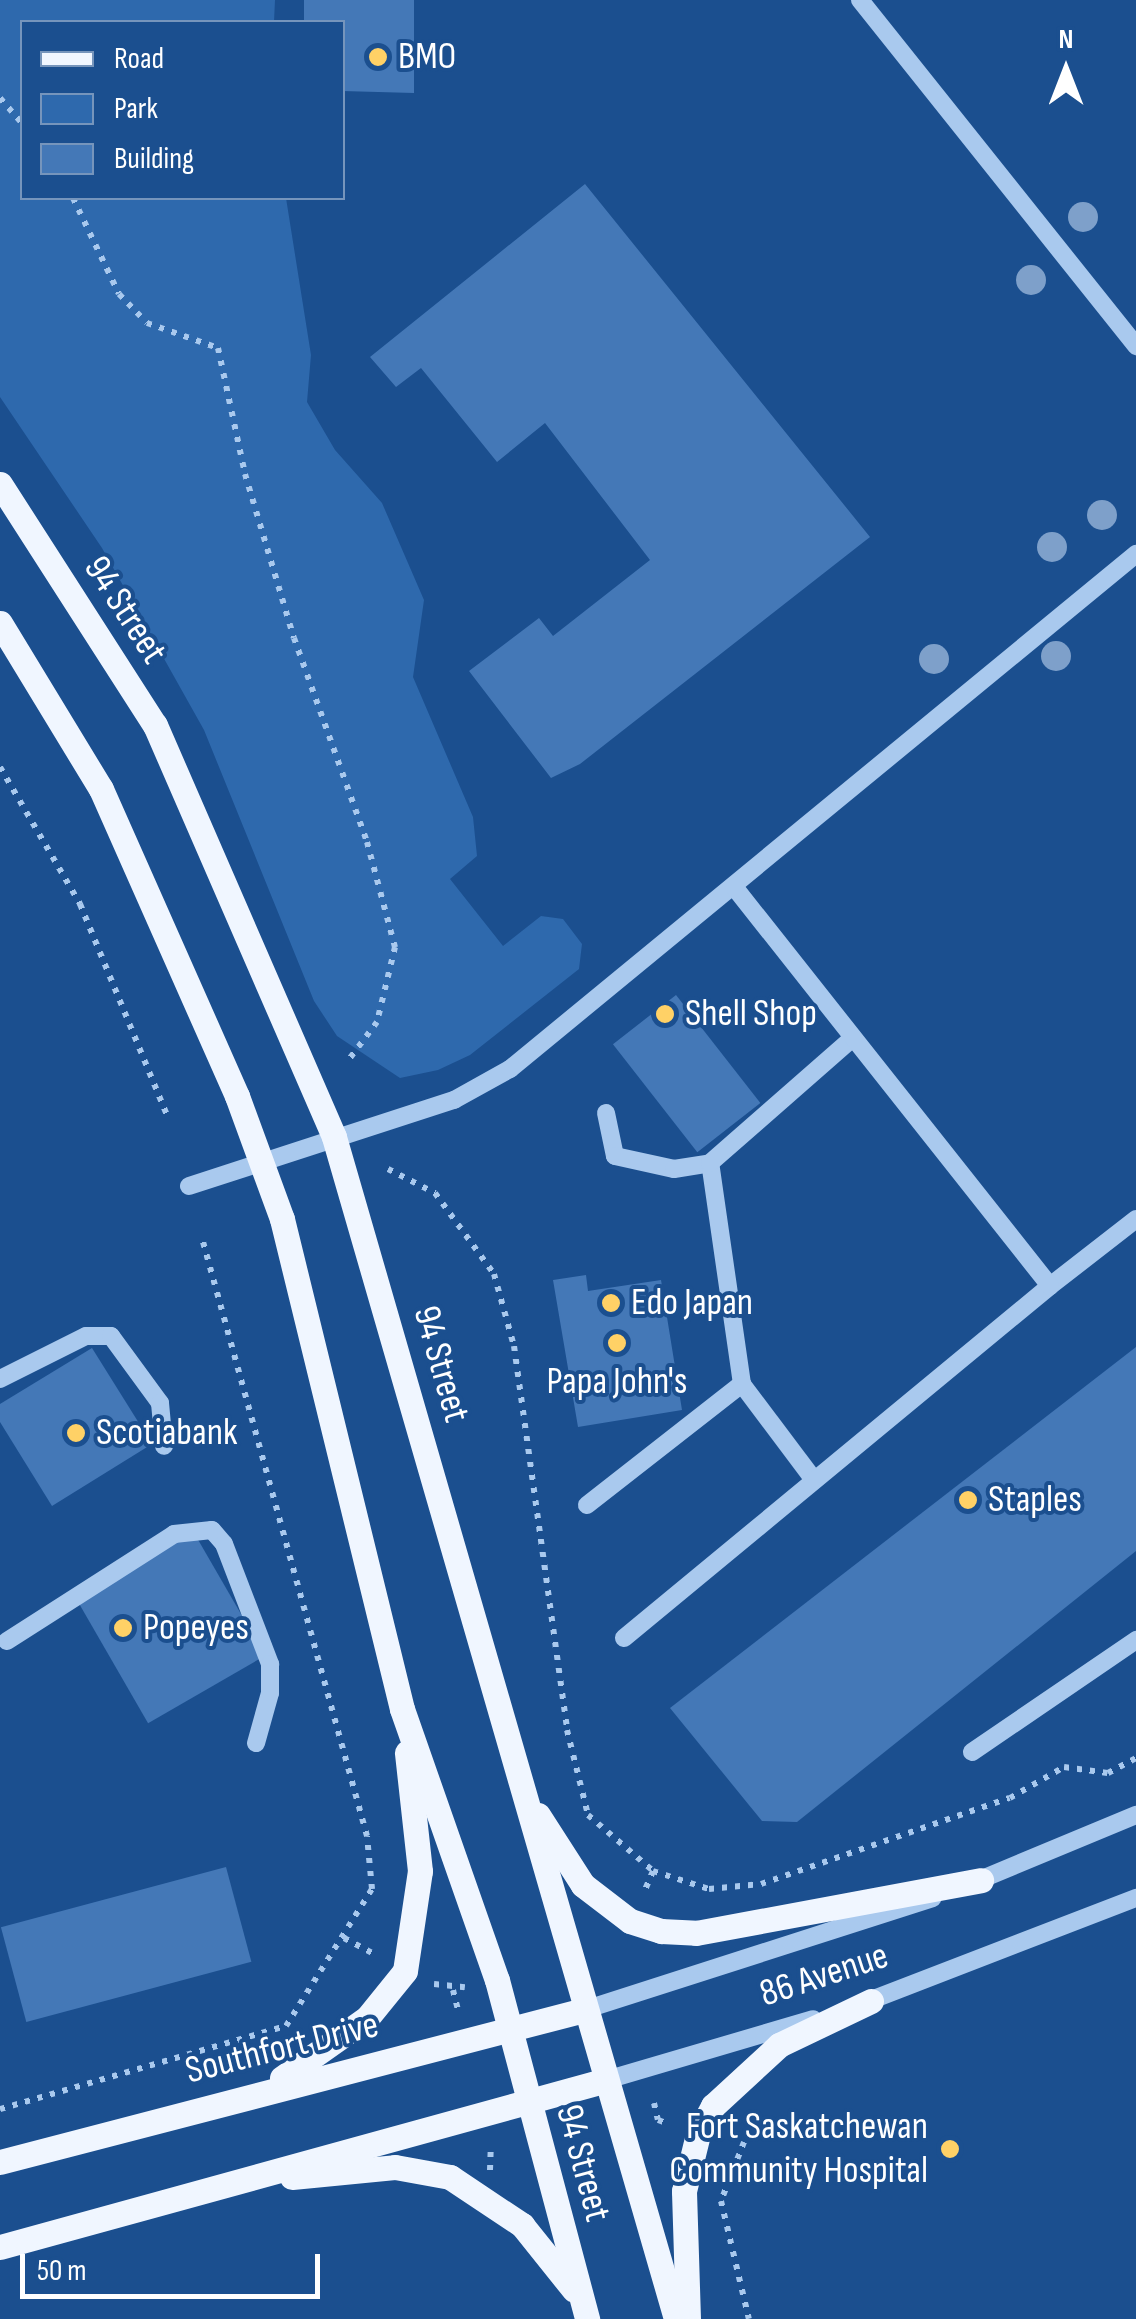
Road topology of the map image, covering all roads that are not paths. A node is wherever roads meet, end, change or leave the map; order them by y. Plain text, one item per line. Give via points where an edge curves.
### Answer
1 (860, 0) edge
2 (1136, 346) edge
3 (0, 484) edge
4 (1136, 554) edge
5 (0, 623) edge
6 (734, 888) junction
7 (854, 1038) junction
8 (606, 1112) dead end
9 (334, 1137) junction
10 (260, 1163) junction
11 (710, 1164) junction
12 (189, 1186) dead end
13 (1136, 1219) edge
14 (1050, 1286) junction
15 (0, 1379) edge
16 (742, 1384) junction
17 (164, 1446) dead end
18 (814, 1480) junction
19 (587, 1505) dead end
20 (624, 1638) dead end
21 (1136, 1640) edge
22 (7, 1641) dead end
23 (402, 1708) junction
24 (256, 1743) dead end
25 (972, 1752) dead end
26 (526, 1796) junction
27 (1136, 1815) edge
28 (981, 1880) junction
29 (1136, 1898) edge
30 (871, 2001) junction
31 (584, 2010) junction
32 (509, 2030) junction
33 (604, 2081) junction
34 (266, 2090) junction
35 (528, 2100) junction
36 (0, 2162) edge
37 (198, 2189) junction
38 (0, 2247) edge
39 (583, 2308) edge
40 (676, 2319) edge
41 (688, 2319) edge

1 - 2 street
3 - 9 main road, 94 Street via 155,725
4 - 6 street via 814,814
5 - 10 main road, 94 Street via 101,789
6 - 7 street
6 - 9 street via 480,1088
7 - 11 street
7 - 14 street
8 - 11 street via 615,1156 674,1169
9 - 10 street
9 - 26 main road, 94 Street
10 - 12 street
10 - 23 main road, 94 Street via 282,1219
11 - 16 street
13 - 14 street
14 - 18 street
15 - 17 street via 86,1336 112,1336 160,1403
16 - 18 street
16 - 19 street
18 - 20 street
21 - 25 street
22 - 24 street via 174,1534 212,1530 224,1544 270,1664 270,1693
23 - 32 main road, 94 Street
23 - 34 main road via 420,1870 415,1940 405,1971 358,2026
26 - 28 main road via 583,1884 630,1921 661,1932 696,1933
26 - 31 main road, 94 Street
27 - 28 street, 86 Avenue
28 - 31 street, 86 Avenue via 852,1928
29 - 30 street, 86 Avenue
30 - 33 street, 86 Avenue
30 - 41 main road via 780,2045 714,2106 698,2134 684,2190
31 - 32 main road, Southfort Drive
31 - 33 main road, 94 Street
32 - 34 main road, Southfort Drive
32 - 35 main road, 94 Street
33 - 35 main road, 86 Avenue
33 - 40 main road, 94 Street
34 - 36 main road, Southfort Drive
35 - 37 main road
35 - 39 main road, 94 Street
37 - 38 main road
37 - 39 main road via 416,2167 450,2177 522,2225

